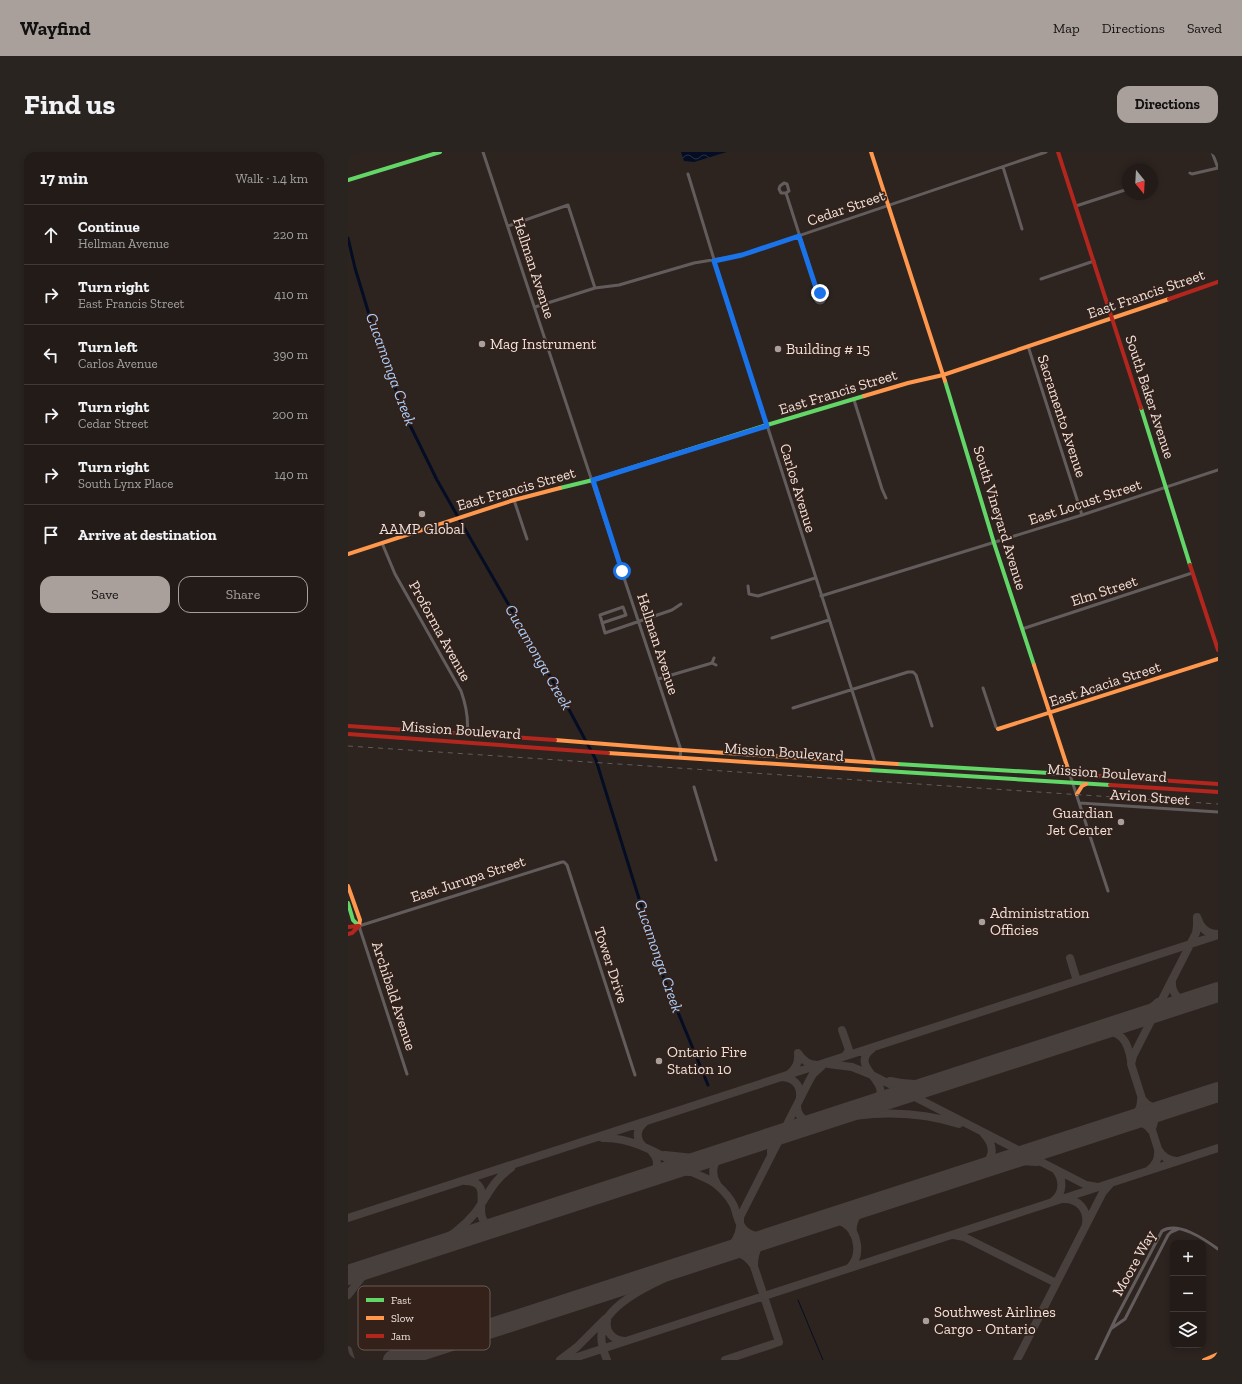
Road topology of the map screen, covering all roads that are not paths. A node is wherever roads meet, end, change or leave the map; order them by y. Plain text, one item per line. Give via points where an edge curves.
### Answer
1 (440, 152) edge
2 (484, 152) edge
3 (871, 152) edge
4 (1046, 152) edge
5 (1058, 152) edge
6 (1212, 152) edge
7 (1003, 167) junction
8 (1190, 173) dead end
9 (688, 174) dead end
10 (348, 180) edge
11 (1122, 191) edge
12 (786, 193) dead end
13 (888, 206) junction
14 (1076, 206) junction
15 (508, 226) junction
16 (1022, 229) dead end
17 (799, 236) junction
18 (714, 261) junction
19 (1094, 261) junction
20 (1041, 279) dead end
21 (1218, 282) edge
22 (595, 288) junction
23 (818, 294) dead end
24 (535, 307) junction
25 (1112, 318) junction
26 (1028, 346) junction
27 (943, 375) junction
28 (854, 400) junction
29 (767, 426) junction
30 (1218, 470) edge
31 (593, 480) junction
32 (1166, 488) junction
33 (886, 498) dead end
34 (514, 500) junction
35 (1082, 515) junction
36 (527, 539) dead end
37 (382, 543) junction
38 (994, 543) junction
39 (348, 554) edge
40 (1192, 573) junction
41 (815, 578) junction
42 (748, 586) dead end
43 (821, 596) junction
44 (682, 604) dead end
45 (638, 620) junction
46 (829, 620) junction
47 (602, 623) junction
48 (1022, 629) junction
49 (772, 638) dead end
50 (1218, 650) edge
51 (714, 658) dead end
52 (1218, 659) edge
53 (712, 663) junction
54 (716, 665) dead end
55 (658, 679) junction
56 (983, 688) dead end
57 (852, 690) junction
58 (793, 708) dead end
59 (1049, 714) junction
60 (348, 726) edge
61 (932, 726) dead end
62 (998, 729) joint
63 (348, 734) edge
64 (467, 734) junction
65 (681, 750) junction
66 (680, 757) junction
67 (875, 762) junction
68 (1070, 774) junction
69 (1073, 783) junction
70 (1087, 784) junction
71 (1218, 784) edge
72 (694, 787) dead end
73 (1218, 792) edge
74 (1077, 794) junction
75 (1080, 803) junction
76 (1218, 812) edge
77 (716, 860) dead end
78 (564, 862) joint
79 (348, 888) edge
80 (1108, 891) dead end
81 (348, 903) edge
82 (359, 926) junction
83 (348, 927) edge
84 (348, 934) edge
85 (407, 1074) dead end
86 (636, 1075) dead end
87 (1181, 1228) junction
88 (1218, 1249) edge
89 (1112, 1328) junction
90 (1218, 1354) edge
91 (1096, 1360) edge
92 (1204, 1360) edge

1 - 10 main road
2 - 15 street, Hellman Avenue
3 - 13 main road, South Vineyard Avenue
4 - 7 street, Cedar Street
5 - 14 main road, South Baker Avenue
6 - 8 street via 1218,168
7 - 13 street, Cedar Street
7 - 16 street
9 - 18 street, Carlos Avenue
11 - 14 street
12 - 17 street
13 - 17 street, Cedar Street
13 - 27 main road, South Vineyard Avenue
14 - 19 main road, South Baker Avenue
15 - 22 street via 568,205
15 - 24 street, Hellman Avenue
17 - 18 street, Cedar Street via 742,255
17 - 23 street
18 - 22 street, Cedar Street via 694,263 619,285
18 - 29 street, Carlos Avenue
19 - 20 street
19 - 25 main road, South Baker Avenue
21 - 25 main road, East Francis Street
22 - 24 street, Cedar Street
24 - 31 street, Hellman Avenue
25 - 26 main road, East Francis Street
25 - 32 main road, South Baker Avenue
26 - 27 main road, East Francis Street
26 - 35 street, Sacramento Avenue
27 - 28 main road, East Francis Street
27 - 38 main road, South Vineyard Avenue
28 - 29 main road, East Francis Street
28 - 33 street
29 - 31 main road, East Francis Street
29 - 41 street, Carlos Avenue
30 - 32 street, East Locust Street
31 - 34 main road, East Francis Street
31 - 45 street, Hellman Avenue
32 - 35 street, East Locust Street
32 - 40 main road, South Baker Avenue
34 - 36 street
34 - 37 main road, East Francis Street
35 - 38 street, East Locust Street
37 - 39 main road, East Francis Street
37 - 64 street, Proforma Avenue via 395,574 461,691 466,705
38 - 43 street, East Locust Street
38 - 48 main road, South Vineyard Avenue
40 - 48 street, Elm Street
40 - 50 main road, South Baker Avenue
41 - 42 street via 758,596 749,594
41 - 43 street, Carlos Avenue
43 - 46 street, Carlos Avenue
44 - 45 street via 672,610
45 - 47 street via 605,633
45 - 55 street, Hellman Avenue
46 - 49 street
46 - 57 street, Carlos Avenue
47 - 47 street via 600,615 623,607 626,615
48 - 59 main road, South Vineyard Avenue
51 - 53 street
52 - 59 main road, East Acacia Street
53 - 54 street
53 - 55 street
55 - 65 street, Hellman Avenue
56 - 62 street
57 - 58 street
57 - 61 street via 913,672
57 - 67 street, Carlos Avenue
59 - 62 main road, East Acacia Street
59 - 68 main road, South Vineyard Avenue
60 - 64 main road, Mission Boulevard
63 - 66 main road, Mission Boulevard
64 - 65 main road, Mission Boulevard
65 - 66 street, Hellman Avenue
65 - 67 main road, Mission Boulevard
66 - 69 main road, Mission Boulevard
67 - 68 main road, Mission Boulevard
68 - 69 street, South Vineyard Avenue
68 - 71 main road, Mission Boulevard
69 - 70 main road, Mission Boulevard
69 - 74 street, South Vineyard Avenue
70 - 73 main road, Mission Boulevard
70 - 74 main road via 1082,786
72 - 77 street
74 - 75 street, South Vineyard Avenue
75 - 76 street, Avion Street
75 - 80 street, South Vineyard Avenue
78 - 82 street, East Jurupa Street
78 - 86 street, Tower Drive
79 - 82 main road, Archibald Avenue via 360,920
81 - 82 main road, Archibald Avenue via 353,920
82 - 83 main road
82 - 84 main road
82 - 85 street, Archibald Avenue
87 - 88 street, Moore Way
87 - 89 street via 1168,1235 1125,1319
87 - 89 street, Moore Way via 1162,1231
89 - 91 street, Moore Way
90 - 92 main road

